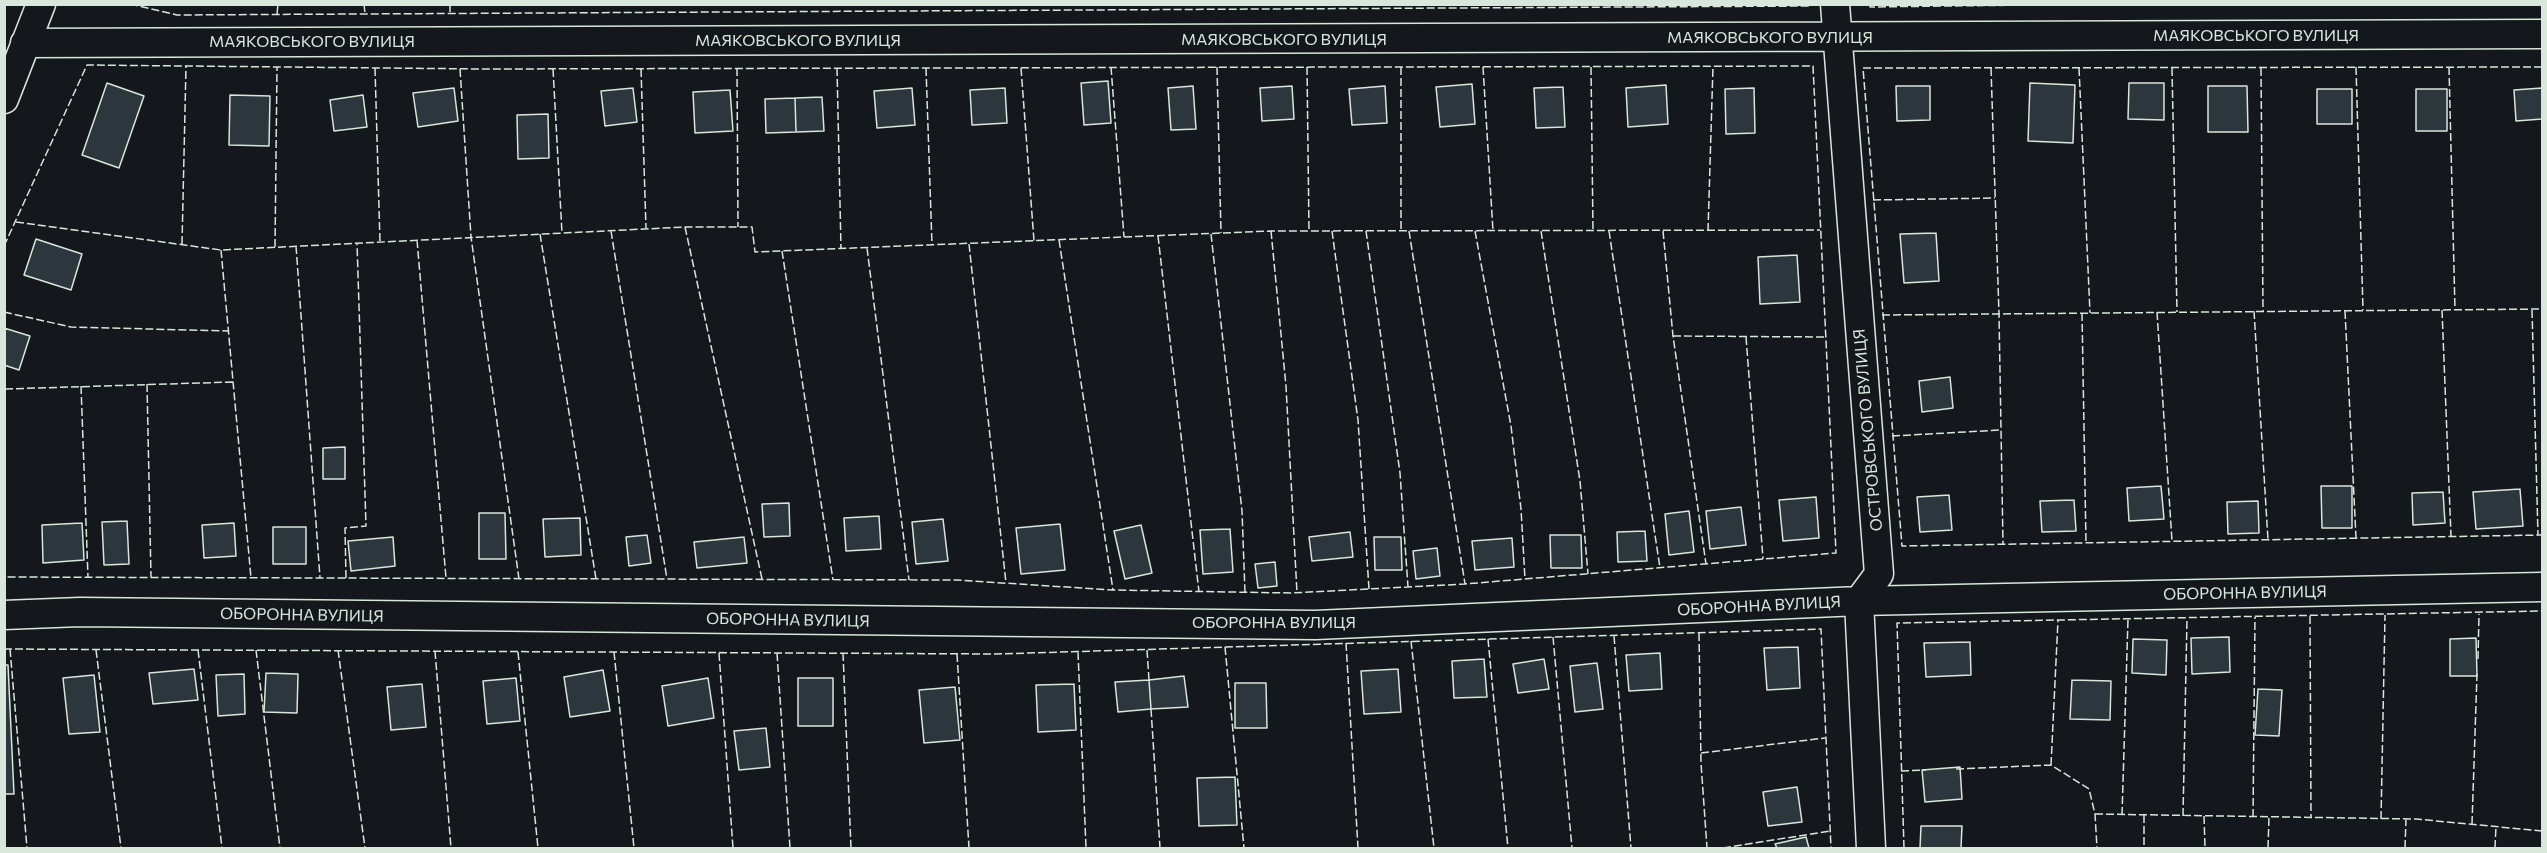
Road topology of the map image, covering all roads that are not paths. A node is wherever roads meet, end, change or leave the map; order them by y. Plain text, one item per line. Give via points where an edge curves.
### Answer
1 (41, 4) edge
2 (1835, 4) edge
3 (2542, 34) edge
4 (1837, 38) junction
5 (26, 43) junction
6 (4, 99) edge
7 (2542, 587) edge
8 (1859, 601) junction
9 (4, 615) edge
10 (1871, 849) edge

1 - 5 street
2 - 4 street, ОСТРОВСЬКОГО ВУЛИЦЯ
3 - 4 street, МАЯКОВСЬКОГО ВУЛИЦЯ
4 - 5 street, МАЯКОВСЬКОГО ВУЛИЦЯ
4 - 8 street, ОСТРОВСЬКОГО ВУЛИЦЯ via 1879,574
5 - 6 street
7 - 8 street, ОБОРОННА ВУЛИЦЯ
8 - 9 street, ОБОРОННА ВУЛИЦЯ via 1316,625 80,612
8 - 10 street

